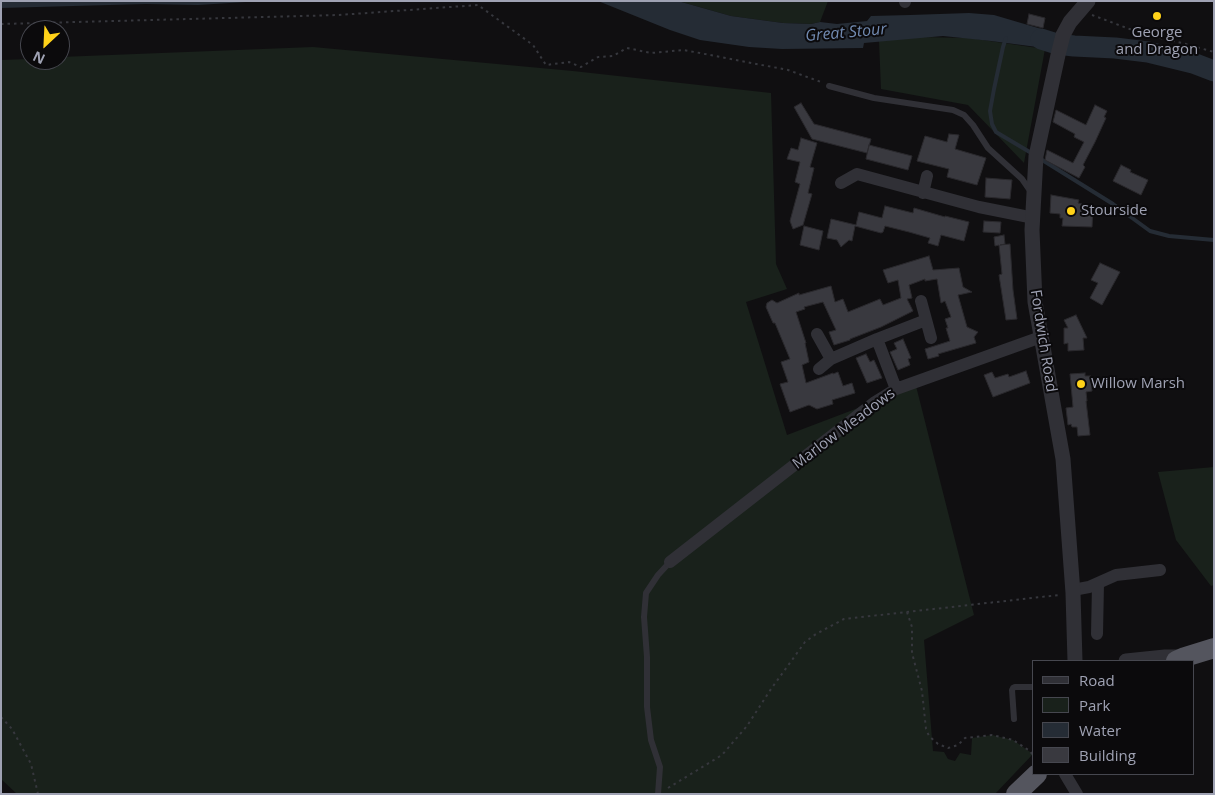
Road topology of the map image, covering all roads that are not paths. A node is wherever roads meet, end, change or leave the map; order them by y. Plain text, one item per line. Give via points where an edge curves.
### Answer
1 (1084, 6) edge
2 (830, 86) road end
3 (927, 176) dead end
4 (841, 183) dead end
5 (923, 193) junction
6 (1034, 197) junction
7 (1034, 218) junction
8 (921, 301) dead end
9 (926, 320) junction
10 (817, 334) dead end
11 (1041, 337) junction
12 (932, 338) dead end
13 (877, 339) junction
14 (831, 359) junction
15 (819, 369) dead end
16 (896, 389) junction
17 (670, 562) joint
18 (1160, 570) dead end
19 (1098, 584) junction
20 (1073, 592) junction
21 (1097, 634) dead end
22 (1214, 648) edge
23 (1180, 659) edge
24 (1075, 660) edge
25 (1136, 660) edge
26 (1032, 688) edge
27 (1014, 719) dead end
28 (1036, 775) edge
29 (1066, 775) edge
30 (658, 794) edge
31 (1016, 794) edge
32 (1077, 794) edge

1 - 6 street, Fordwich Road via 1063,35 1036,156
2 - 6 lane via 874,98 953,110 964,115 988,148 1022,179
3 - 5 street
4 - 5 street via 857,174
5 - 7 street
6 - 7 street, Fordwich Road
7 - 11 street, Fordwich Road via 1035,302
8 - 9 street
9 - 12 street
9 - 13 street
10 - 14 street
11 - 16 street, Marlow Meadows
11 - 20 street, Fordwich Road via 1063,459
13 - 14 street
13 - 16 street
14 - 15 street
16 - 17 street, Marlow Meadows
17 - 30 lane via 646,593 644,617 647,707 660,767
18 - 19 street via 1116,575
19 - 20 street
19 - 21 street
20 - 24 street, Fordwich Road
22 - 23 highway
23 - 25 street
26 - 27 lane via 1013,688
28 - 31 highway
29 - 32 street

